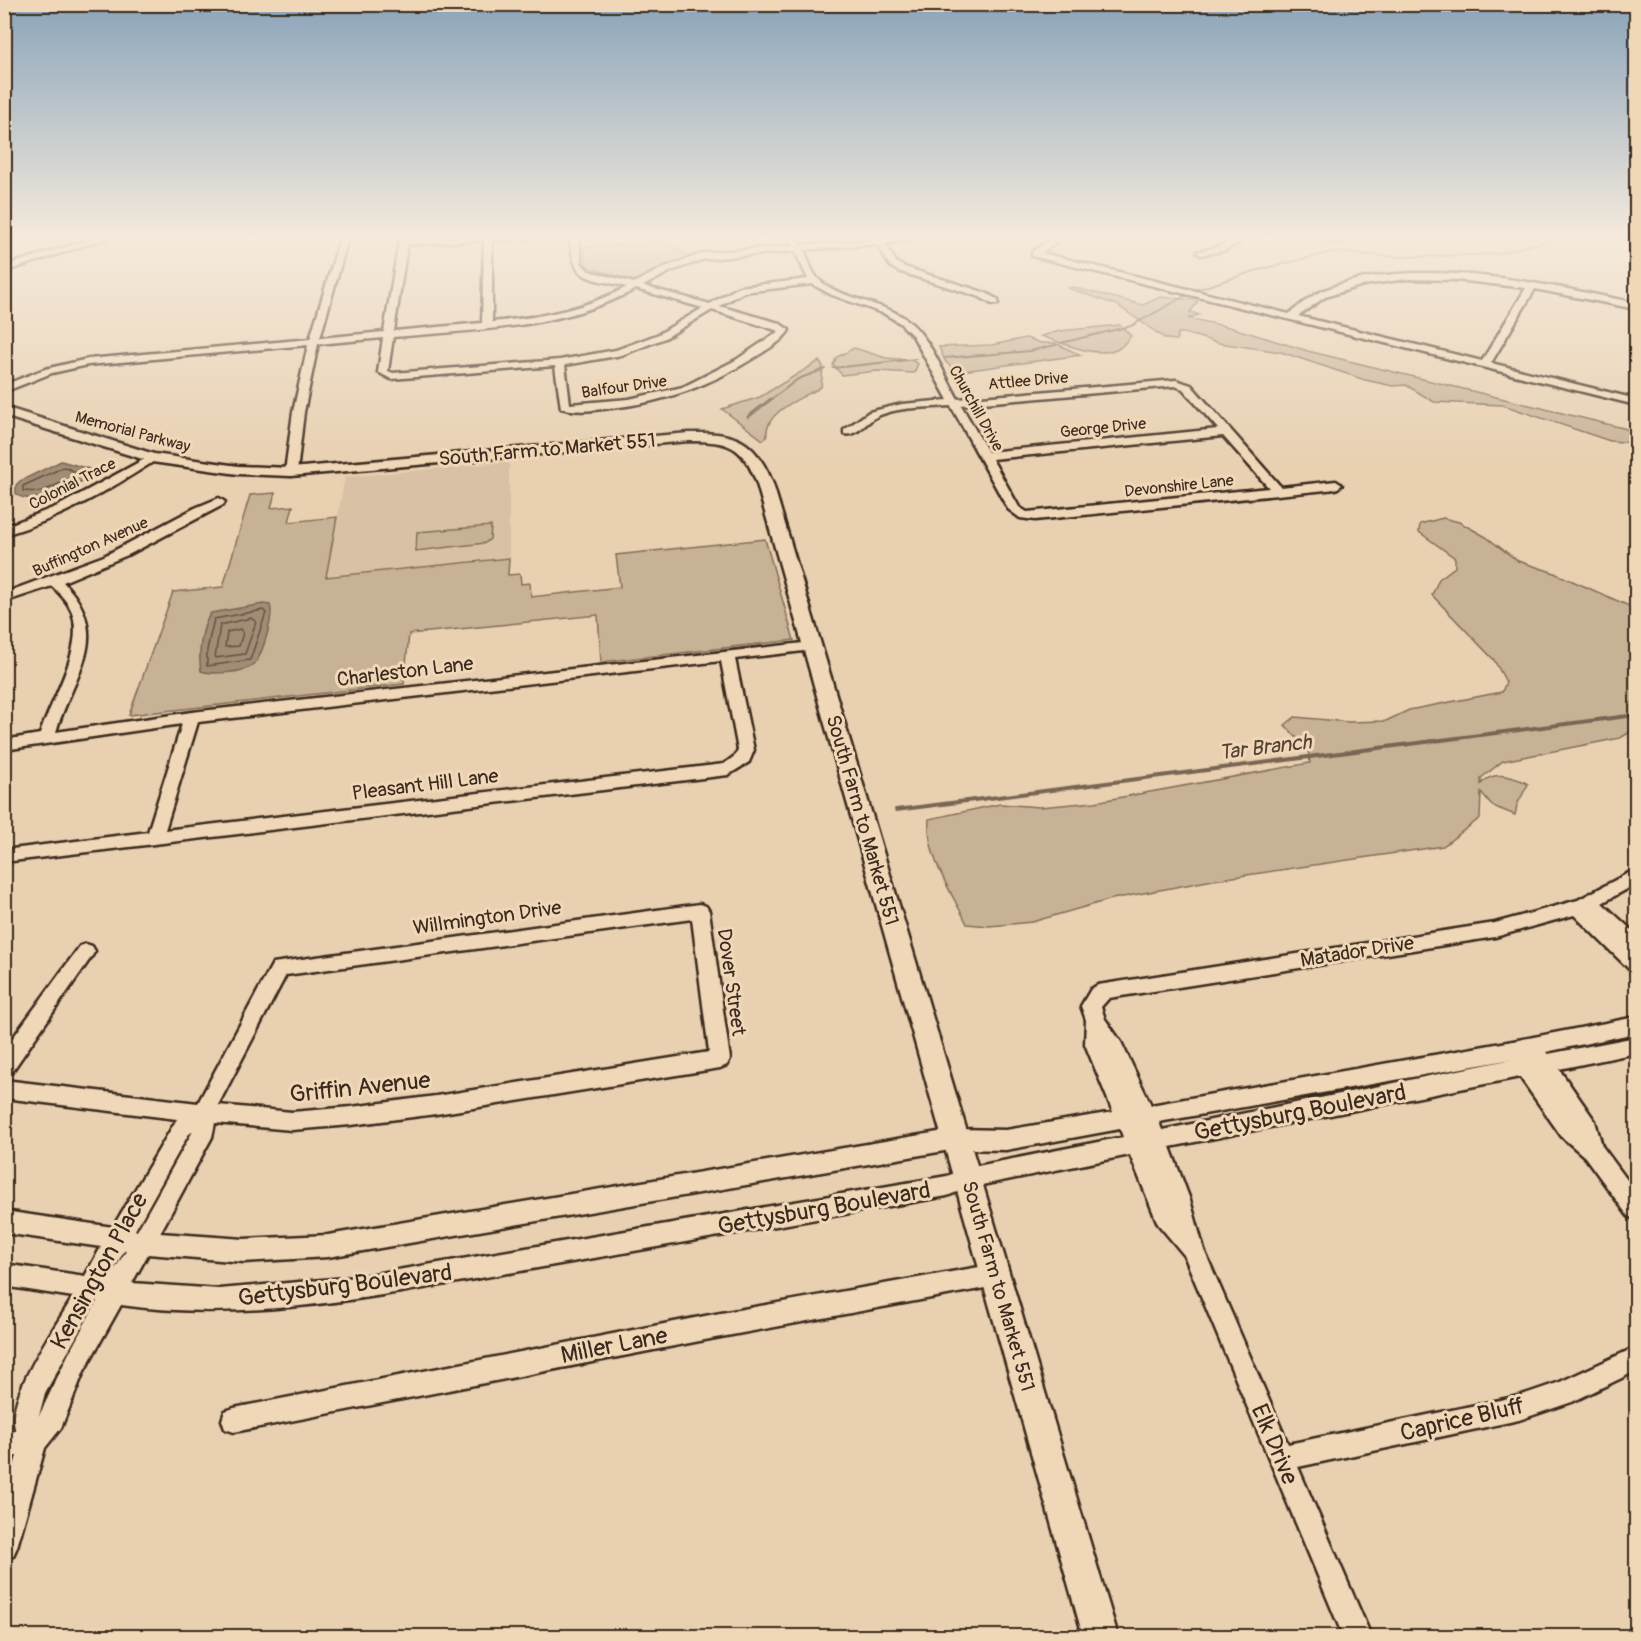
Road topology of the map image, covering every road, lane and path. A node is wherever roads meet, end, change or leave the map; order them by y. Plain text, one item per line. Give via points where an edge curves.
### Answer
1 (324, 312) edge
2 (392, 312) edge
3 (486, 312) edge
4 (580, 312) edge
5 (702, 312) edge
6 (726, 312) edge
7 (887, 312) edge
8 (1268, 312) edge
9 (1295, 312) edge
10 (1517, 312) edge
11 (1290, 317) junction
12 (486, 326) junction
13 (388, 334) junction
14 (316, 339) junction
15 (153, 356) junction
16 (560, 363) junction
17 (1485, 364) junction
18 (4, 380) edge
19 (4, 389) edge
20 (1636, 402) edge
21 (956, 403) junction
22 (4, 411) edge
23 (848, 432) dead end
24 (1226, 432) junction
25 (984, 456) junction
26 (152, 458) junction
27 (291, 472) junction
28 (1336, 485) dead end
29 (1278, 491) junction
30 (219, 502) dead end
31 (1024, 515) joint
32 (4, 531) edge
33 (55, 581) junction
34 (4, 598) edge
35 (812, 646) junction
36 (727, 656) junction
37 (192, 717) junction
38 (47, 738) junction
39 (4, 745) edge
40 (155, 837) junction
41 (4, 856) edge
42 (1636, 876) edge
43 (1584, 905) junction
44 (700, 911) joint
45 (1636, 945) edge
46 (86, 951) dead end
47 (1636, 964) edge
48 (280, 968) joint
49 (1636, 1025) edge
50 (1636, 1046) edge
51 (1522, 1048) junction
52 (720, 1059) joint
53 (4, 1067) edge
54 (1536, 1067) junction
55 (4, 1089) edge
56 (203, 1113) junction
57 (1135, 1117) junction
58 (956, 1139) junction
59 (1145, 1142) junction
60 (968, 1178) junction
61 (1636, 1209) edge
62 (4, 1222) edge
63 (117, 1238) junction
64 (144, 1241) junction
65 (4, 1275) edge
66 (996, 1275) junction
67 (90, 1287) junction
68 (116, 1291) junction
69 (1636, 1359) edge
70 (234, 1420) dead end
71 (33, 1442) junction
72 (4, 1444) edge
73 (1281, 1458) junction
74 (4, 1546) edge
75 (1101, 1636) edge
76 (1357, 1636) edge

1 - 14 street
2 - 13 street
3 - 12 street
4 - 12 street via 545,320
5 - 16 street via 643,346
6 - 16 street, Balfour Drive via 784,330 705,384 628,403 574,408 565,406
7 - 21 street, Churchill Drive via 917,335
8 - 11 street
9 - 11 street
10 - 17 street
11 - 17 street
12 - 13 street
13 - 14 street
13 - 16 street via 382,372 391,376
14 - 15 street
14 - 27 street via 293,439
15 - 18 street via 85,357
15 - 19 street via 66,367
17 - 20 street
21 - 23 street, Attlee Drive via 882,411
21 - 24 street, Attlee Drive via 1180,384
21 - 25 street, Churchill Drive
22 - 26 main road, Memorial Parkway
24 - 25 street, George Drive
24 - 29 street
25 - 31 street, Churchill Drive via 1014,509
26 - 27 main road, Memorial Parkway via 228,469
26 - 32 street, Colonial Trace via 86,497
27 - 35 main road, South Farm to Market 551 via 656,439 728,439 751,451 758,463
28 - 29 street, Devonshire Lane
29 - 31 street, Devonshire Lane
30 - 33 street, Buffington Avenue via 196,510 144,543
33 - 34 street, Buffington Avenue
33 - 38 street via 75,603 81,618 82,639
35 - 36 street, Charleston Lane
35 - 58 main road, South Farm to Market 551
36 - 37 street, Charleston Lane
36 - 40 street, Pleasant Hill Lane via 746,750 743,758 728,769
37 - 38 street, Charleston Lane
37 - 40 street
38 - 39 street, Charleston Lane
40 - 41 street, Pleasant Hill Lane
42 - 43 street, Matador Drive
43 - 45 street
43 - 47 street
43 - 57 street, Matador Drive via 1495,930 1105,991 1091,1006 1095,1044
44 - 48 street, Willmington Drive
44 - 52 street, Dover Street
46 - 53 street
48 - 56 street, Kensington Place
49 - 51 street, Gettysburg Boulevard
50 - 54 street, Gettysburg Boulevard
51 - 54 street
51 - 57 street, Gettysburg Boulevard
52 - 56 street, Griffin Avenue via 351,1116 292,1121
54 - 59 street, Gettysburg Boulevard
54 - 61 street via 1569,1131 1592,1150
55 - 56 street, Griffin Avenue
56 - 63 street, Kensington Place via 181,1128
56 - 64 street, Kensington Place via 205,1130
57 - 58 street, Gettysburg Boulevard via 1006,1140
57 - 59 street, Elk Drive
58 - 60 main road, South Farm to Market 551
58 - 64 street, Gettysburg Boulevard via 378,1239 248,1250
59 - 60 street, Gettysburg Boulevard
59 - 73 street, Elk Drive via 1166,1216 1193,1251
60 - 66 main road, South Farm to Market 551
60 - 68 street, Gettysburg Boulevard via 946,1186 329,1292 203,1300
62 - 63 street, Gettysburg Boulevard
63 - 64 street, Gettysburg Boulevard
63 - 67 street, Kensington Place
64 - 68 street, Kensington Place
65 - 67 street, Gettysburg Boulevard
66 - 70 street, Miller Lane via 710,1326
66 - 75 main road, South Farm to Market 551
67 - 68 street, Gettysburg Boulevard
67 - 71 street, Kensington Place via 34,1389 25,1422
68 - 71 street, Kensington Place via 76,1363 52,1419
69 - 73 street, Caprice Bluff via 1563,1393 1519,1408
71 - 72 street
71 - 74 street, Kensington Place
73 - 76 street, Elk Drive

